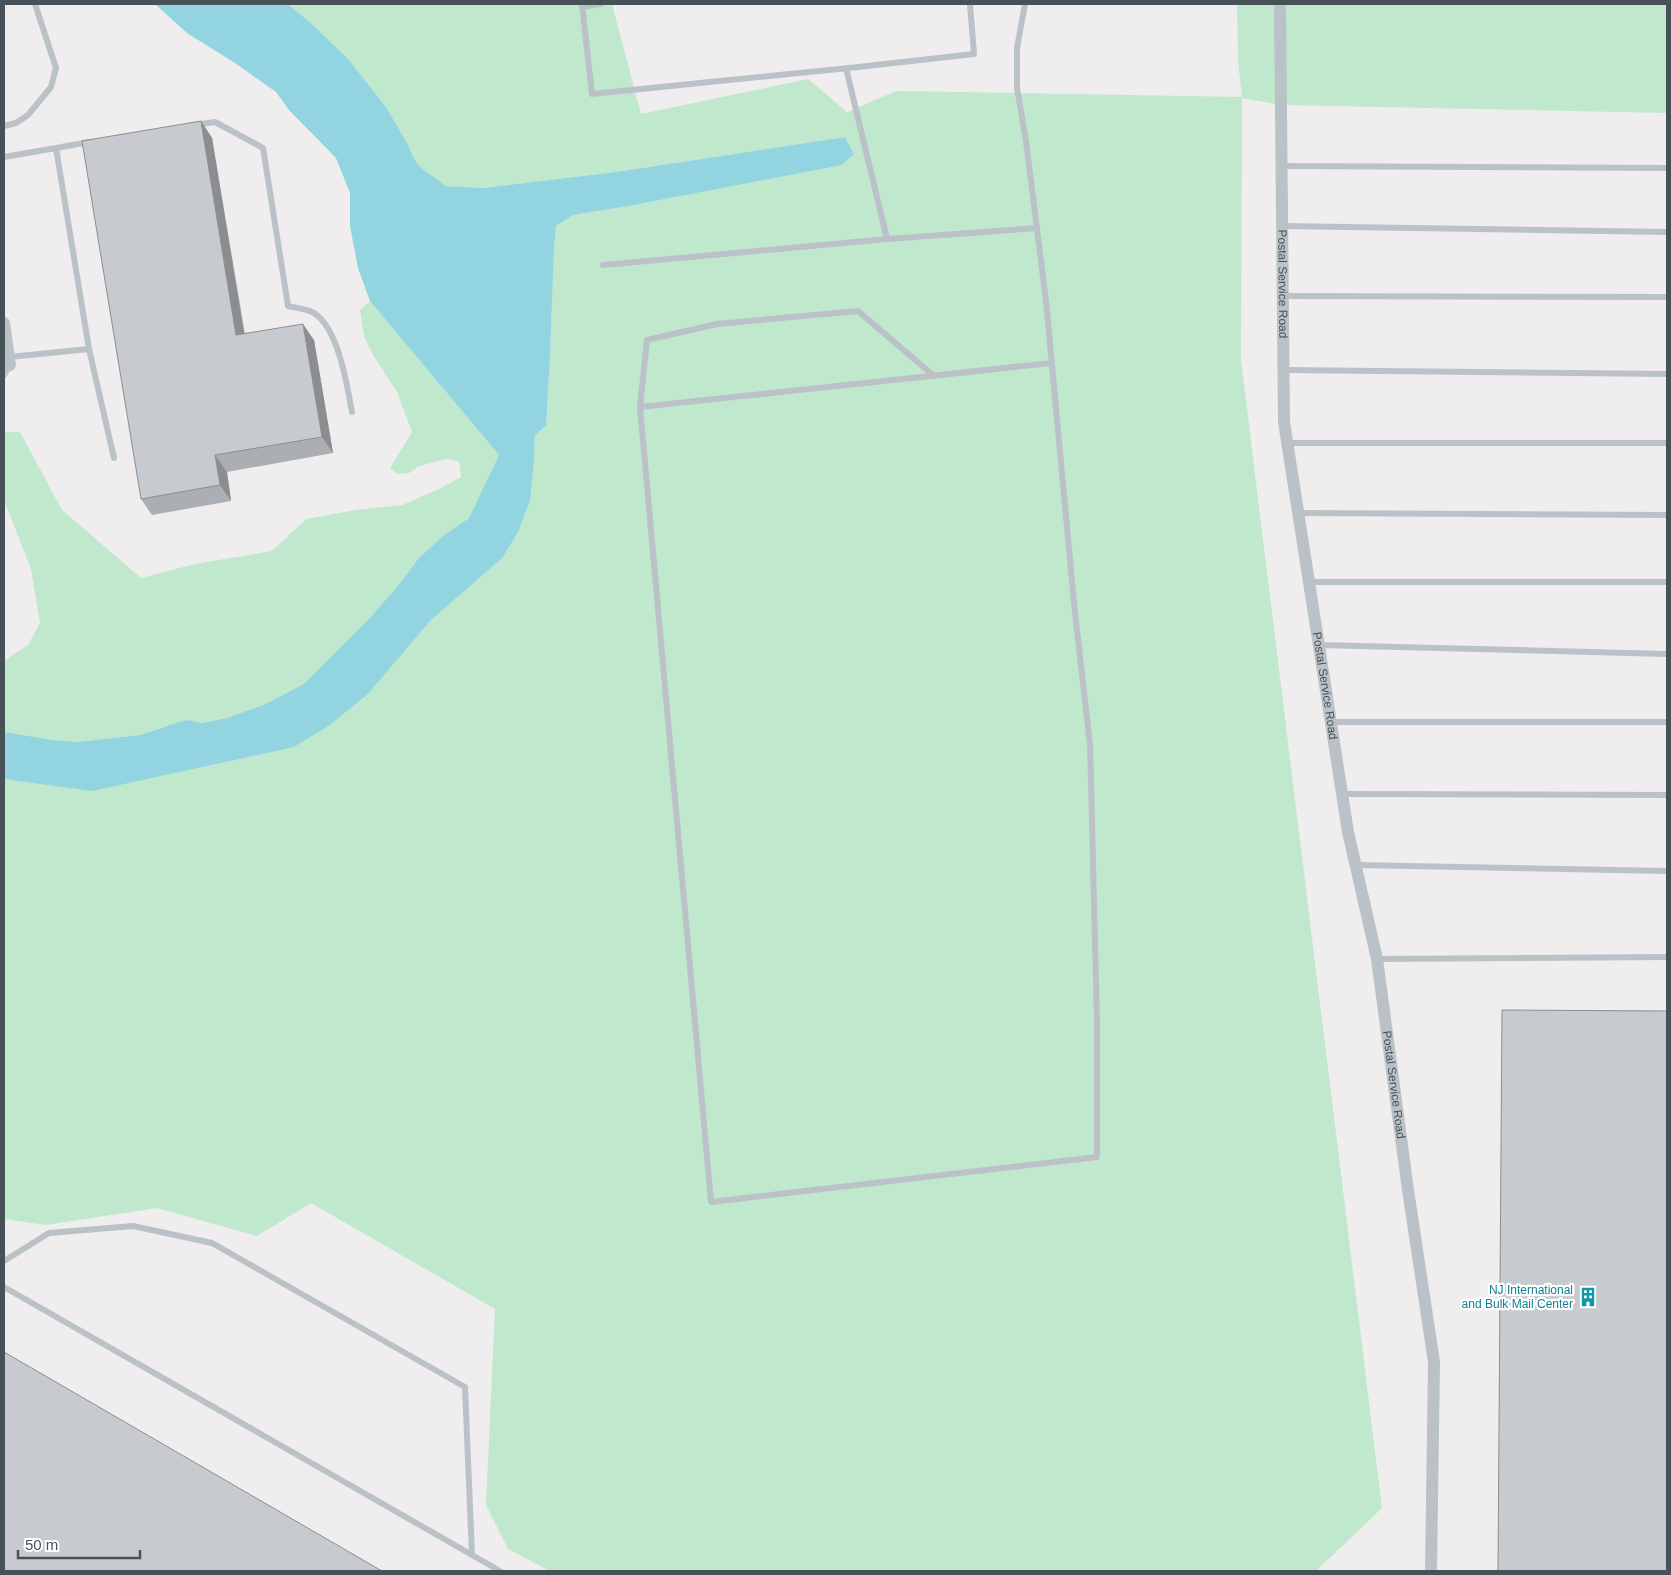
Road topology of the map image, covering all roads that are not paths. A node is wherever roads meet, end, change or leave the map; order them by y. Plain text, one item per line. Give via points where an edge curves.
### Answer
1 (35, 4) edge
2 (601, 4) edge
3 (970, 4) edge
4 (1025, 4) edge
5 (1280, 4) edge
6 (582, 6) edge
7 (846, 68) junction
8 (4, 126) edge
9 (187, 126) edge
10 (93, 142) edge
11 (56, 148) junction
12 (4, 157) edge
13 (1282, 166) junction
14 (1667, 168) edge
15 (1282, 226) junction
16 (1037, 228) junction
17 (1667, 232) edge
18 (887, 239) junction
19 (603, 265) dead end
20 (1283, 296) junction
21 (1667, 297) edge
22 (4, 323) edge
23 (89, 349) junction
24 (1052, 363) junction
25 (8, 366) edge
26 (1284, 370) junction
27 (1667, 374) edge
28 (934, 376) junction
29 (640, 407) junction
30 (352, 412) dead end
31 (1287, 443) junction
32 (1667, 443) edge
33 (114, 458) dead end
34 (1298, 513) junction
35 (1667, 515) edge
36 (1309, 582) junction
37 (1667, 582) edge
38 (1319, 645) junction
39 (1667, 654) edge
40 (1330, 722) junction
41 (1667, 722) edge
42 (1342, 794) junction
43 (1667, 795) edge
44 (1355, 865) junction
45 (1667, 870) edge
46 (1667, 957) edge
47 (1377, 958) junction
48 (4, 1261) edge
49 (4, 1287) edge
50 (472, 1555) junction
51 (500, 1571) edge
52 (1430, 1571) edge

1 - 8 lane via 56,68 51,87 28,115
2 - 6 lane
3 - 7 lane via 974,54
4 - 16 lane via 1017,48 1017,88
5 - 13 street, Postal Service Road
6 - 7 lane via 592,94
7 - 18 lane
9 - 30 lane via 215,122 263,148 288,306 314,313 329,329 342,363
10 - 11 lane
11 - 12 lane
11 - 23 lane
13 - 14 lane
13 - 15 street, Postal Service Road
15 - 17 lane
15 - 20 street, Postal Service Road
16 - 18 lane
16 - 24 lane
18 - 19 lane
20 - 21 lane
20 - 26 street, Postal Service Road
22 - 25 street
23 - 25 lane
23 - 33 lane
24 - 28 lane
24 - 29 lane via 1090,744 1097,1158 711,1202
26 - 27 lane
26 - 31 street, Postal Service Road
28 - 29 lane
28 - 29 lane via 858,311 716,324 647,340
31 - 32 lane
31 - 34 street, Postal Service Road
34 - 35 lane
34 - 36 street, Postal Service Road
36 - 37 lane
36 - 38 street, Postal Service Road
38 - 39 lane
38 - 40 street, Postal Service Road
40 - 41 lane
40 - 42 street, Postal Service Road
42 - 43 lane
42 - 44 street, Postal Service Road
44 - 45 lane
44 - 47 street, Postal Service Road
46 - 47 lane
47 - 52 street, Postal Service Road via 1434,1362
48 - 50 lane via 49,1233 133,1226 212,1243 465,1387
49 - 50 lane
50 - 51 lane

